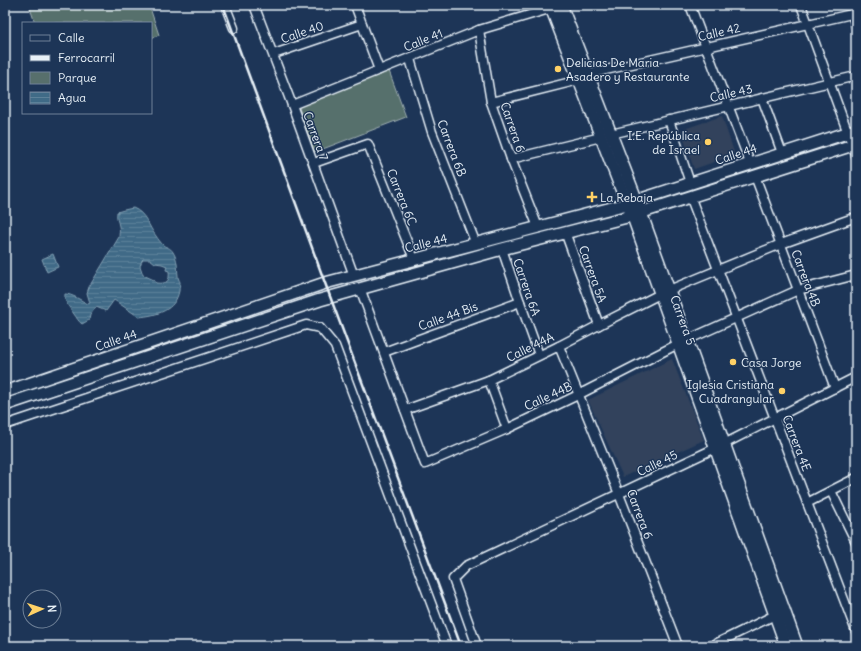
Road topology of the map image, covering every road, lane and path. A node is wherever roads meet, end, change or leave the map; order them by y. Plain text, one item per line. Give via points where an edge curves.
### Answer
1 (225, 5) edge
2 (254, 5) edge
3 (355, 5) edge
4 (690, 5) edge
5 (801, 5) edge
6 (558, 6) edge
7 (854, 13) edge
8 (362, 24) junction
9 (808, 24) junction
10 (856, 27) edge
11 (234, 28) dead end
12 (479, 30) junction
13 (706, 47) junction
14 (274, 54) junction
15 (410, 58) junction
16 (379, 70) junction
17 (856, 76) edge
18 (584, 77) junction
19 (829, 82) junction
20 (762, 98) junction
21 (491, 102) junction
22 (292, 105) junction
23 (728, 106) junction
24 (669, 120) junction
25 (852, 131) edge
26 (606, 136) junction
27 (855, 148) edge
28 (782, 153) junction
29 (511, 159) junction
30 (314, 163) junction
31 (750, 163) junction
32 (756, 176) junction
33 (690, 182) junction
34 (690, 196) junction
35 (631, 202) junction
36 (636, 214) junction
37 (856, 217) edge
38 (538, 227) junction
39 (565, 232) junction
40 (476, 244) junction
41 (781, 244) junction
42 (502, 249) junction
43 (414, 259) junction
44 (718, 270) junction
45 (856, 275) edge
46 (354, 276) junction
47 (360, 288) junction
48 (798, 290) junction
49 (665, 292) junction
50 (520, 302) junction
51 (736, 317) junction
52 (599, 324) junction
53 (682, 342) junction
54 (559, 346) junction
55 (384, 352) junction
56 (539, 355) junction
57 (856, 377) edge
58 (489, 380) junction
59 (835, 388) junction
60 (5, 392) edge
61 (578, 395) junction
62 (5, 405) edge
63 (405, 410) junction
64 (775, 418) junction
65 (5, 425) edge
66 (507, 429) junction
67 (720, 446) junction
68 (856, 478) edge
69 (831, 491) junction
70 (619, 494) junction
71 (807, 503) junction
72 (856, 542) edge
73 (775, 615) junction
74 (856, 631) edge
75 (447, 646) edge
76 (477, 646) edge
77 (678, 646) edge
78 (711, 646) edge
79 (786, 646) edge
80 (797, 646) edge

1 - 11 street
2 - 14 street, Carrera 7
3 - 8 street
4 - 13 street
5 - 9 street
6 - 12 street, Calle 41
6 - 18 main road, Carrera 5
7 - 9 street, Calle 42
7 - 10 street
8 - 14 street, Calle 40
8 - 16 street
9 - 13 street, Calle 42
9 - 19 street
12 - 15 street, Calle 41
12 - 21 street, Carrera 6
13 - 18 street, Calle 42
13 - 23 street
14 - 22 street, Carrera 7
15 - 16 street, Calle 41
15 - 40 street, Carrera 6B via 432,132
16 - 22 street, Calle 41
17 - 19 street, Calle 43
18 - 21 street, Calle 42
18 - 26 main road, Carrera 5
19 - 20 street, Calle 43
19 - 25 street
20 - 23 street, Calle 43
20 - 28 street
21 - 29 street, Carrera 6
22 - 30 street, Carrera 7
23 - 24 street, Calle 43
23 - 31 street
24 - 26 street, Calle 43
24 - 33 street
25 - 27 street
25 - 28 main road, Calle 44
26 - 29 street, Calle 43
26 - 35 main road, Carrera 5
27 - 32 main road, Calle 44
28 - 31 main road, Calle 44
29 - 38 street, Carrera 6
30 - 43 street, Carrera 6C via 368,144
30 - 46 street, Carrera 7
31 - 33 main road, Calle 44
32 - 34 main road, Calle 44
32 - 41 street, Carrera 4B
33 - 35 main road, Calle 44
34 - 36 main road, Calle 44
34 - 44 street, Carrera 4E
35 - 36 main road, Carrera 5
35 - 38 main road, Calle 44
36 - 39 main road, Calle 44
36 - 49 main road, Carrera 5
37 - 41 street, Calle 44A
38 - 40 main road, Calle 44
39 - 42 main road, Calle 44
39 - 52 street, Carrera 5A
40 - 43 main road, Calle 44
41 - 44 street, Calle 44A
41 - 48 street, Carrera 4B
42 - 47 main road, Calle 44
42 - 50 street, Carrera 6A
43 - 46 main road, Calle 44
44 - 49 street, Calle 44A
44 - 51 street, Carrera 4E
45 - 48 street, Calle 44B
46 - 60 main road, Calle 44 via 314,286
47 - 55 street
47 - 62 main road, Calle 44
48 - 51 street, Calle 44B
48 - 59 street, Carrera 4B
49 - 52 street, Calle 44A
49 - 53 main road, Carrera 5
50 - 55 street, Calle 44 Bis
50 - 56 street, Carrera 6A
51 - 53 street, Calle 44B
51 - 64 street, Carrera 4E
52 - 54 street, Calle 44A
53 - 61 street, Calle 44B
53 - 67 main road, Carrera 5
54 - 56 street, Calle 44A
54 - 61 street, Carrera 6
55 - 63 street
56 - 58 street, Calle 44A
57 - 59 street, Calle 45
58 - 63 street, Calle 44A
58 - 66 street
59 - 64 street, Calle 45
61 - 66 street, Calle 44B
61 - 70 street, Carrera 6
63 - 66 street, Calle 44B via 425,464
64 - 67 street, Calle 45
64 - 71 street, Carrera 4E
65 - 75 street via 306,324 320,328 335,346
67 - 70 street, Calle 45
67 - 73 main road, Carrera 5
67 - 80 main road, Carrera 5
68 - 69 street
69 - 71 street
69 - 72 street
70 - 76 street, Calle 45 via 466,566 453,579
70 - 77 street, Carrera 6
71 - 74 street, Carrera 4E
73 - 78 street
73 - 79 main road, Carrera 5

